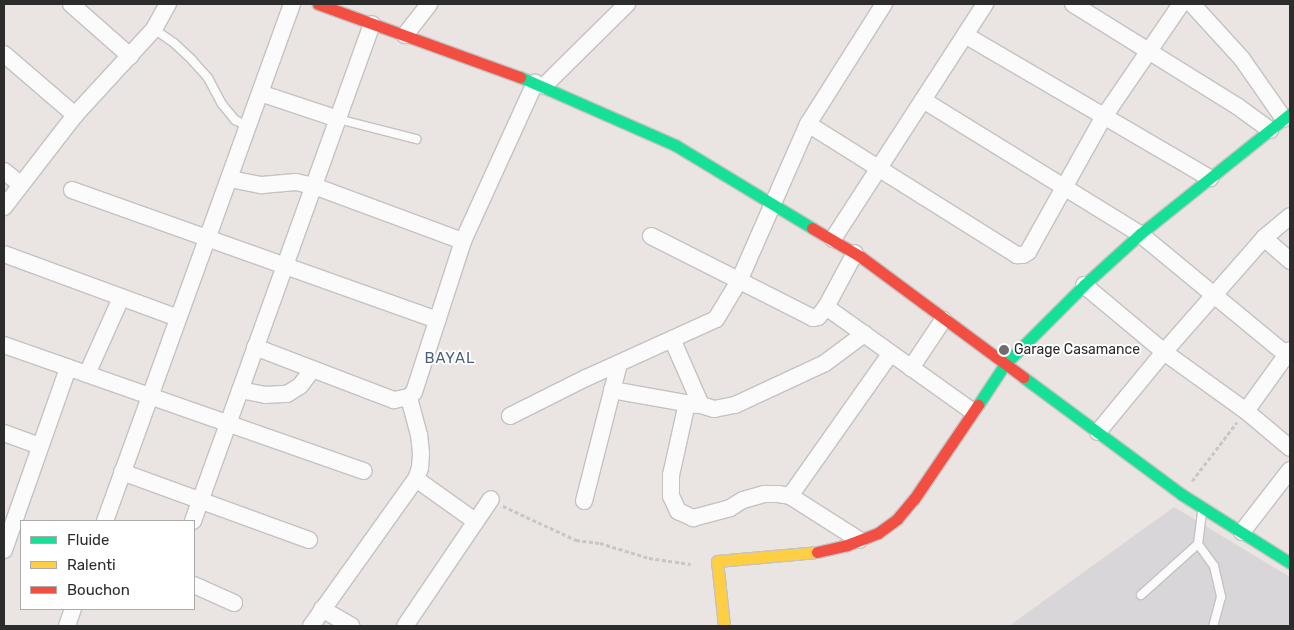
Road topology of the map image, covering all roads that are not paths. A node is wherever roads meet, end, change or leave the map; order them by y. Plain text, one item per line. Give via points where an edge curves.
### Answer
1 (71, 4) edge
2 (168, 4) edge
3 (292, 4) edge
4 (318, 4) edge
5 (429, 4) edge
6 (884, 4) edge
7 (985, 4) edge
8 (1073, 4) edge
9 (1181, 4) edge
10 (1192, 4) edge
11 (618, 6) edge
12 (372, 24) junction
13 (154, 29) junction
14 (405, 35) junction
15 (965, 35) junction
16 (1148, 50) junction
17 (4, 54) edge
18 (130, 56) junction
19 (539, 85) junction
20 (260, 93) junction
21 (923, 100) junction
22 (75, 116) junction
23 (1103, 118) junction
24 (1288, 118) edge
25 (338, 120) junction
26 (808, 124) junction
27 (248, 126) junction
28 (1270, 130) junction
29 (416, 139) dead end
30 (879, 168) junction
31 (4, 171) edge
32 (1210, 178) junction
33 (230, 179) junction
34 (20, 184) junction
35 (314, 186) junction
36 (1064, 188) junction
37 (72, 190) dead end
38 (772, 204) junction
39 (4, 207) edge
40 (1290, 216) edge
41 (1140, 234) junction
42 (651, 236) dead end
43 (208, 238) junction
44 (1264, 238) junction
45 (833, 239) junction
46 (463, 241) junction
47 (4, 254) edge
48 (855, 254) junction
49 (1290, 262) edge
50 (285, 265) junction
51 (739, 281) junction
52 (1084, 285) junction
53 (1214, 296) junction
54 (120, 298) junction
55 (826, 307) junction
56 (178, 318) junction
57 (438, 320) junction
58 (943, 320) junction
59 (864, 334) junction
60 (672, 339) junction
61 (4, 345) edge
62 (256, 347) junction
63 (1164, 352) junction
64 (1289, 353) edge
65 (890, 354) junction
66 (619, 364) junction
67 (1004, 364) junction
68 (68, 368) junction
69 (911, 368) junction
70 (313, 369) junction
71 (87, 374) junction
72 (240, 390) junction
73 (612, 390) junction
74 (150, 397) junction
75 (409, 397) junction
76 (694, 404) junction
77 (972, 411) junction
78 (1246, 411) junction
79 (510, 416) dead end
80 (228, 424) junction
81 (1098, 432) junction
82 (4, 433) edge
83 (40, 446) junction
84 (1290, 448) edge
85 (1290, 470) edge
86 (364, 471) dead end
87 (122, 472) junction
88 (416, 479) junction
89 (790, 496) junction
90 (491, 500) road end
91 (200, 501) junction
92 (584, 501) dead end
93 (1203, 507) junction
94 (14, 518) edge
95 (105, 520) edge
96 (193, 520) edge
97 (475, 520) junction
98 (1242, 532) junction
99 (309, 540) dead end
100 (860, 540) junction
101 (1198, 544) junction
102 (4, 550) edge
103 (1290, 563) edge
104 (195, 585) edge
105 (1141, 595) dead end
106 (234, 603) dead end
107 (322, 609) junction
108 (73, 610) edge
109 (66, 626) edge
110 (311, 626) edge
111 (351, 626) edge
112 (405, 626) edge
113 (724, 626) edge
114 (1213, 626) edge

1 - 18 street
2 - 13 street
3 - 20 street
4 - 12 street
5 - 14 street
6 - 26 street
7 - 15 street
8 - 16 street
9 - 16 street
10 - 24 street via 1242,59
11 - 19 street
12 - 14 street
12 - 25 street
13 - 18 street
13 - 27 lane via 192,60 208,78 235,120
14 - 19 street
15 - 21 street
15 - 23 street
16 - 23 street
16 - 28 street
17 - 22 street
18 - 22 street
19 - 38 street via 674,145
19 - 46 street
20 - 25 street
20 - 27 street
21 - 30 street
21 - 36 street
22 - 34 street
23 - 32 street
23 - 36 street
24 - 28 street
25 - 29 lane
25 - 35 street
26 - 30 street
26 - 38 street
27 - 33 street
28 - 32 street
30 - 36 street via 1017,255 1028,252
30 - 45 street
31 - 34 street
32 - 41 street
33 - 35 street via 262,185 296,182
33 - 43 street
34 - 39 street
35 - 46 street
35 - 50 street
36 - 41 street
37 - 43 street
38 - 45 street
38 - 51 street
40 - 44 street
41 - 52 street
41 - 53 street
42 - 51 street
43 - 50 street
43 - 56 street
44 - 49 street
44 - 53 street
45 - 48 street
46 - 57 street
47 - 54 street
48 - 55 street
48 - 58 street
50 - 57 street
50 - 62 street
51 - 55 street via 813,318
51 - 60 street via 716,319
52 - 63 street
52 - 67 street
53 - 63 street
53 - 64 street
54 - 56 street
54 - 71 street
55 - 59 street
56 - 74 street
57 - 75 street via 414,392
58 - 67 street
58 - 69 street
59 - 65 street
59 - 76 street via 825,363 735,405 714,410
60 - 66 street
60 - 76 street
61 - 68 street
62 - 70 street
62 - 72 street
63 - 78 street
63 - 81 street
64 - 78 street
65 - 69 street
65 - 89 street
66 - 73 street
66 - 79 street
67 - 77 street
67 - 81 street
68 - 71 street
68 - 83 street
69 - 77 street
70 - 72 street via 300,386 287,394 264,395
70 - 75 street via 394,400
71 - 74 street
72 - 80 street
73 - 76 street
73 - 92 street
74 - 80 street
74 - 87 street
75 - 88 street via 421,452
76 - 89 street via 671,475 671,496 678,511 693,518 764,494
77 - 100 street via 914,499 897,519
78 - 84 street
80 - 86 street
80 - 91 street
81 - 93 street
82 - 83 street
83 - 94 street
85 - 98 street
87 - 91 street
87 - 95 street
88 - 97 street
88 - 107 street
89 - 100 street
90 - 97 street
91 - 96 street
91 - 99 street
93 - 98 street
93 - 101 lane
94 - 102 street
97 - 112 street
98 - 103 street
100 - 113 street via 813,553 717,561
101 - 105 lane
101 - 114 lane via 1214,566 1221,597
104 - 106 street
107 - 110 street
107 - 111 street
108 - 109 street

